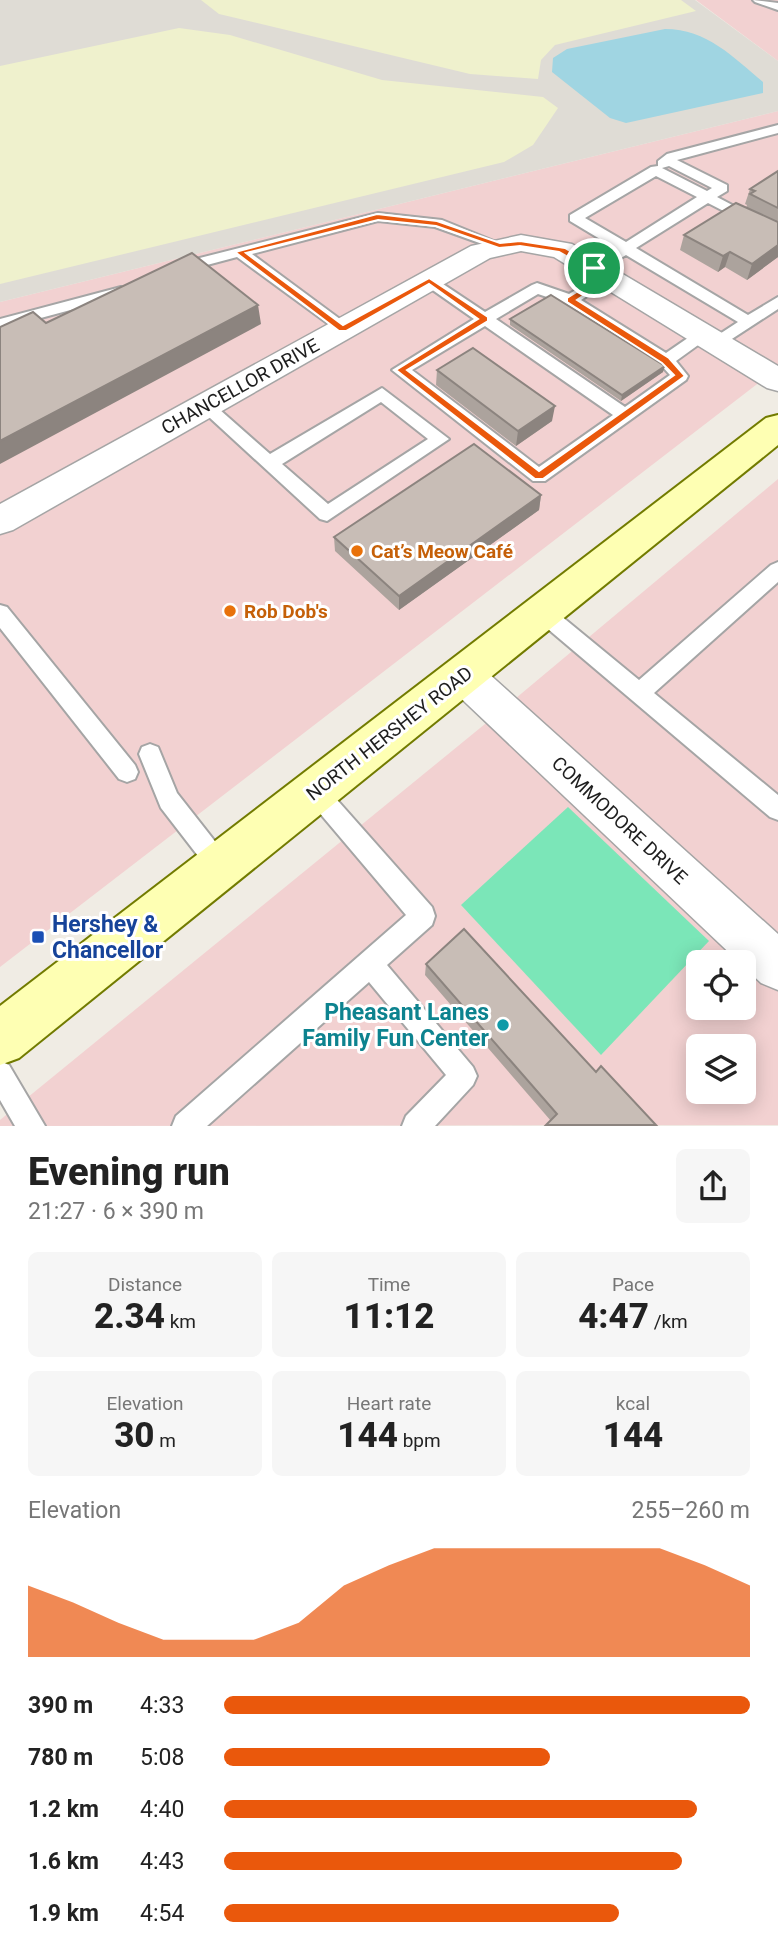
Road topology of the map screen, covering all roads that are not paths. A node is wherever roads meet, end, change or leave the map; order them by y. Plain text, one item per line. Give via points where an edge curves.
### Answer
1 (759, 0) edge
2 (778, 7) edge
3 (778, 129) edge
4 (668, 160) junction
5 (656, 170) junction
6 (707, 197) junction
7 (778, 235) edge
8 (499, 246) junction
9 (626, 248) junction
10 (240, 252) junction
11 (601, 272) junction
12 (165, 274) edge
13 (429, 281) junction
14 (140, 287) edge
15 (778, 302) edge
16 (576, 307) junction
17 (485, 319) junction
18 (750, 322) junction
19 (0, 324) edge
20 (342, 329) junction
21 (711, 339) junction
22 (666, 360) junction
23 (778, 380) edge
24 (205, 406) junction
25 (625, 415) junction
26 (778, 427) edge
27 (269, 463) junction
28 (0, 520) edge
29 (778, 570) edge
30 (542, 612) junction
31 (0, 613) edge
32 (463, 675) junction
33 (639, 693) junction
34 (150, 754) dead end
35 (127, 772) dead end
36 (315, 791) junction
37 (778, 809) edge
38 (220, 866) junction
39 (370, 964) junction
40 (778, 966) edge
41 (0, 1039) edge
42 (0, 1074) edge
43 (31, 1125) edge
44 (186, 1125) edge
45 (416, 1125) edge

1 - 2 lane
3 - 4 lane
4 - 5 lane
4 - 6 lane via 722,188
5 - 6 lane
5 - 9 lane via 575,218
6 - 7 lane
6 - 9 lane
8 - 10 lane via 437,223 377,217
8 - 11 street, CHANCELLOR DRIVE via 540,245 562,250
8 - 13 street, CHANCELLOR DRIVE
9 - 11 lane
9 - 18 lane
10 - 12 lane
10 - 20 lane
11 - 16 lane
11 - 21 street, CHANCELLOR DRIVE
13 - 17 lane
13 - 20 street, CHANCELLOR DRIVE
14 - 19 lane
15 - 18 lane
16 - 17 lane via 537,288
16 - 22 lane via 642,352
17 - 25 lane via 591,386
17 - 25 lane via 400,370 539,476
18 - 21 lane
20 - 24 street, CHANCELLOR DRIVE
21 - 22 lane
21 - 23 street, CHANCELLOR DRIVE
22 - 25 lane via 680,376
24 - 27 lane
24 - 28 street, CHANCELLOR DRIVE
26 - 30 main road, NORTH HERSHEY ROAD
27 - 27 lane via 327,514 440,439 382,394
29 - 33 lane
30 - 32 main road, NORTH HERSHEY ROAD
30 - 33 lane
31 - 35 lane
32 - 36 main road, NORTH HERSHEY ROAD
32 - 40 street, COMMODORE DRIVE
33 - 37 lane
34 - 38 lane via 156,781
36 - 38 main road, NORTH HERSHEY ROAD
36 - 39 lane via 423,916
38 - 41 main road, NORTH HERSHEY ROAD
39 - 44 lane
39 - 45 lane via 464,1076
42 - 43 lane

